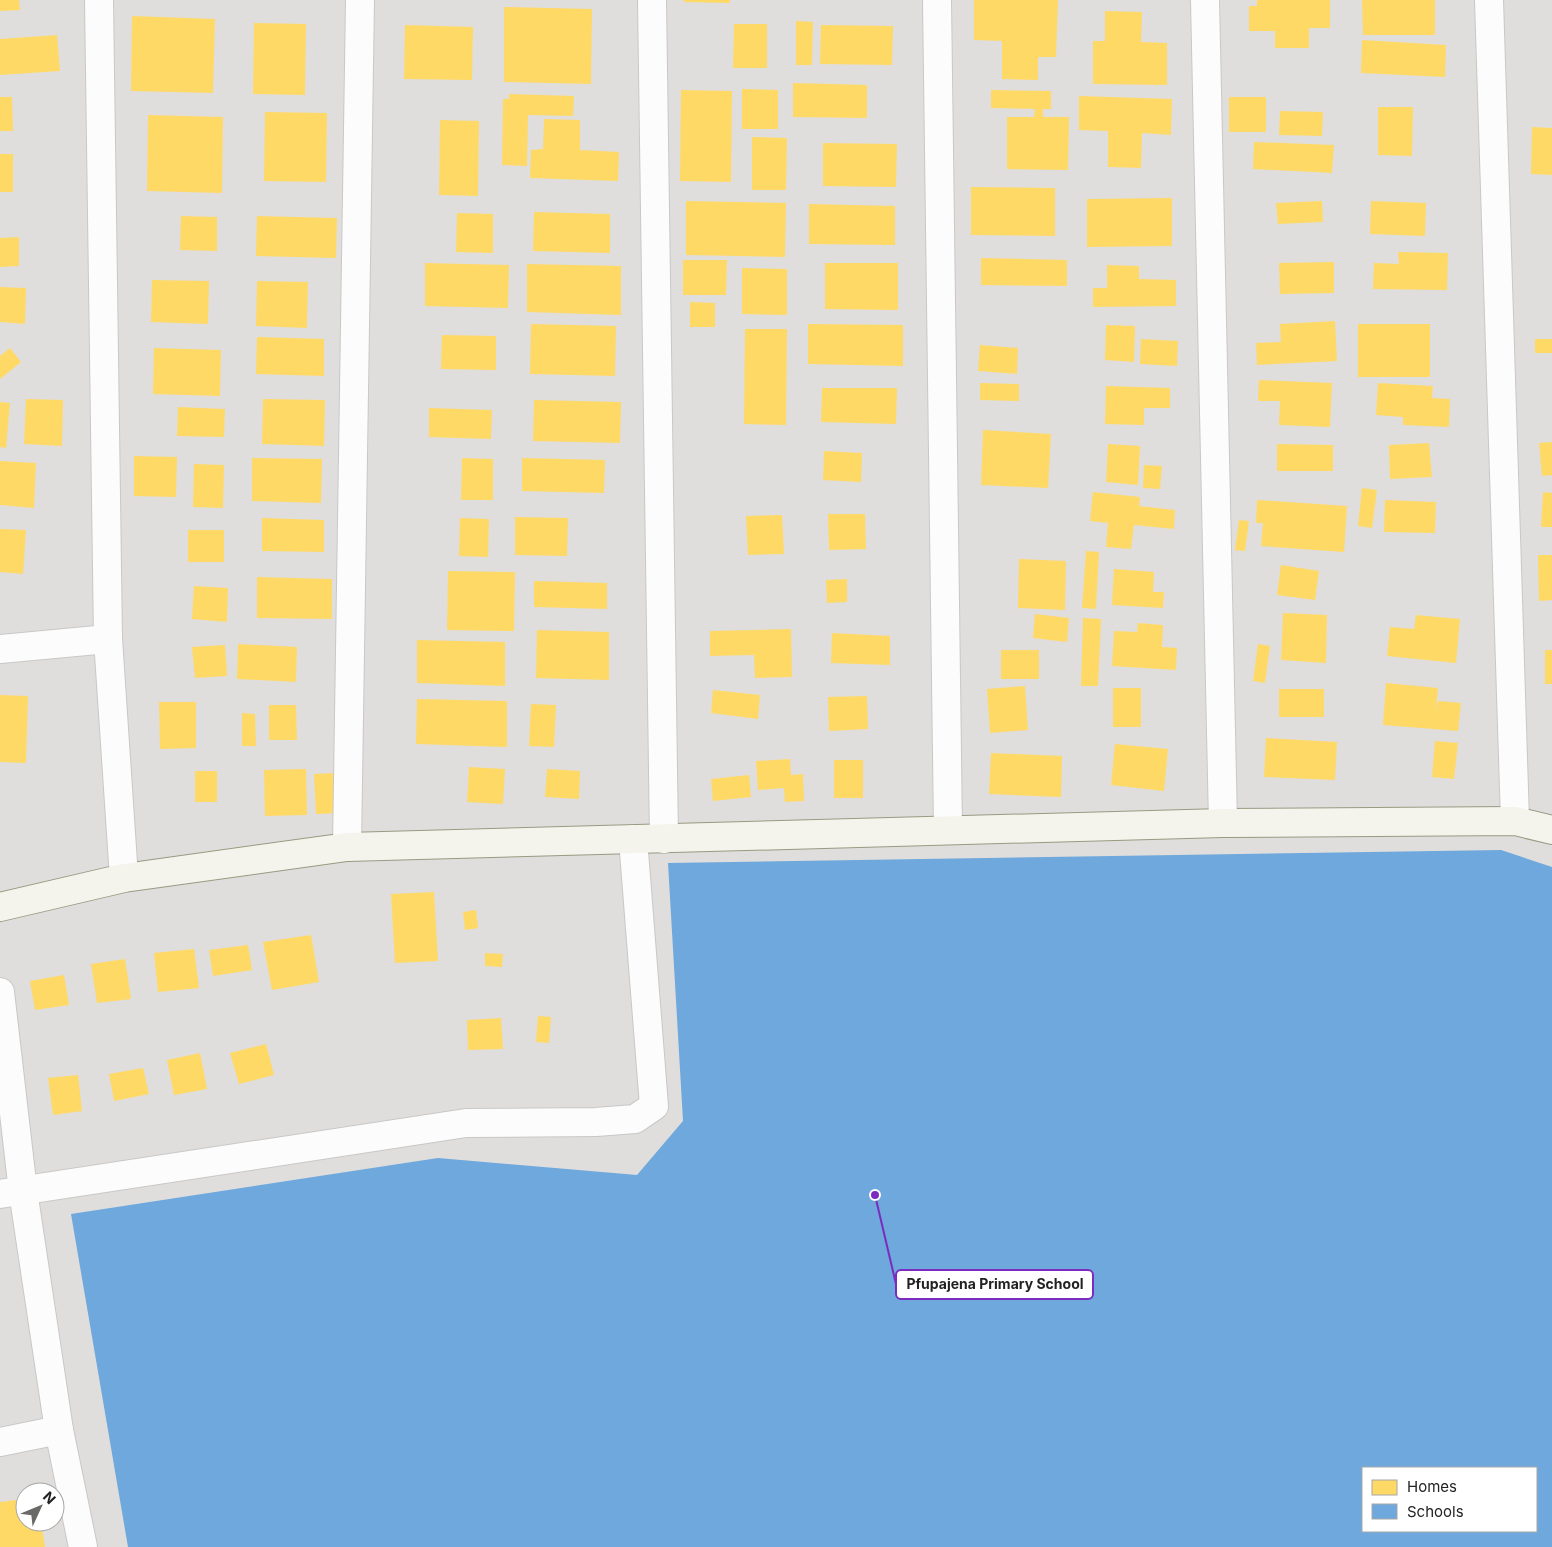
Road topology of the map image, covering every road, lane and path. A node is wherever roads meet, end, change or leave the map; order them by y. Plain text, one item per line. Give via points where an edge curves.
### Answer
1 (99, 0) edge
2 (360, 0) edge
3 (652, 0) edge
4 (937, 0) edge
5 (1206, 0) edge
6 (1489, 0) edge
7 (108, 639) junction
8 (0, 649) edge
9 (1515, 820) junction
10 (1223, 823) junction
11 (948, 830) junction
12 (1552, 830) edge
13 (664, 838) junction
14 (633, 839) junction
15 (347, 847) junction
16 (124, 878) junction
17 (0, 907) edge
18 (0, 992) edge
19 (12, 1192) edge
20 (59, 1430) junction
21 (0, 1442) edge
22 (83, 1547) edge

1 - 7 street
2 - 15 street
3 - 13 street
4 - 11 street
5 - 10 street
6 - 9 street
7 - 8 street
7 - 16 street
9 - 10 street
9 - 12 street
10 - 11 street
11 - 13 street
13 - 14 street
14 - 15 street
14 - 19 street via 654,1106 635,1119 466,1123
15 - 16 street
16 - 17 street
18 - 19 street
19 - 20 street
20 - 21 street
20 - 22 street

